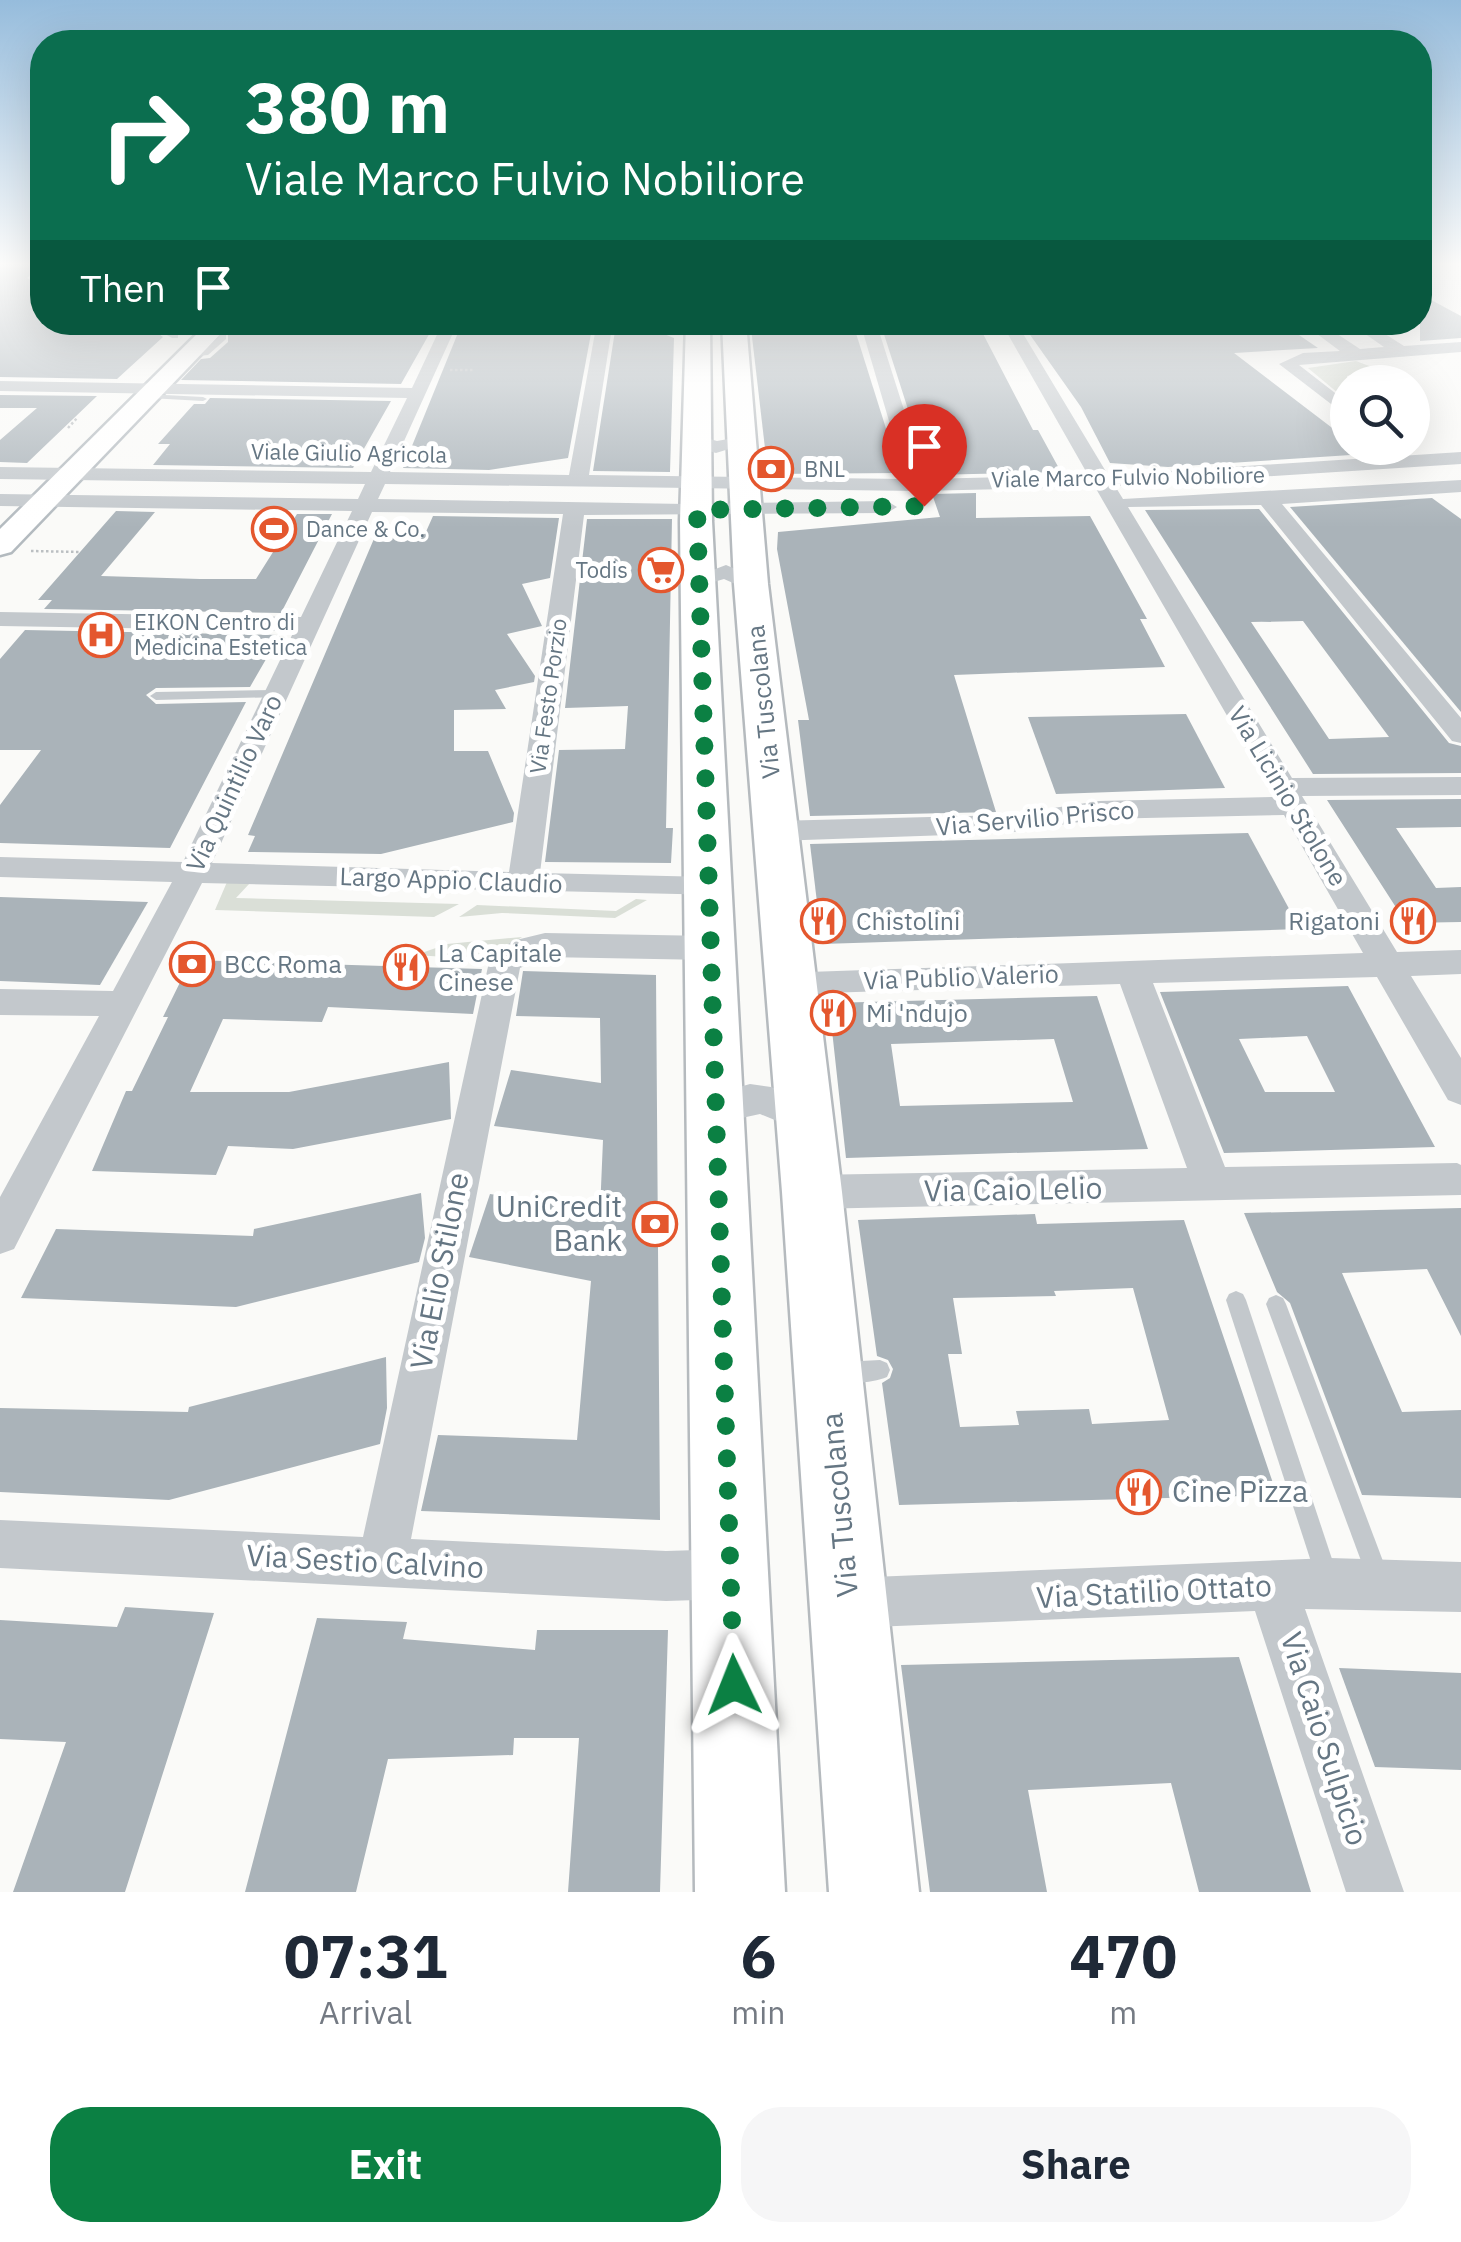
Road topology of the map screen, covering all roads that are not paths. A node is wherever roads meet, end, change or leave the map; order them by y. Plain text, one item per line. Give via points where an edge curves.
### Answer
1 (162, 351) edge
2 (173, 351) edge
3 (438, 351) edge
4 (603, 351) edge
5 (723, 351) edge
6 (877, 351) edge
7 (1025, 351) edge
8 (1343, 351) edge
9 (0, 386) edge
10 (122, 388) junction
11 (153, 392) junction
12 (419, 393) junction
13 (203, 398) dead end
14 (1330, 398) edge
15 (79, 421) dead end
16 (1461, 458) edge
17 (1430, 461) edge
18 (62, 463) junction
19 (1384, 465) edge
20 (1421, 465) edge
21 (378, 479) junction
22 (720, 479) junction
23 (578, 482) junction
24 (918, 484) junction
25 (1458, 488) edge
26 (1108, 491) junction
27 (1, 494) edge
28 (1268, 499) junction
29 (44, 500) junction
30 (364, 506) junction
31 (574, 508) junction
32 (10, 548) edge
33 (726, 582) junction
34 (0, 620) edge
35 (310, 624) junction
36 (276, 694) junction
37 (156, 696) dead end
38 (1461, 735) edge
39 (1461, 786) edge
40 (1288, 796) junction
41 (776, 832) junction
42 (0, 867) edge
43 (193, 872) junction
44 (523, 882) junction
45 (710, 888) junction
46 (710, 948) junction
47 (1461, 962) edge
48 (1387, 964) junction
49 (1132, 972) junction
50 (791, 982) junction
51 (9, 1002) edge
52 (124, 1004) junction
53 (1461, 1090) edge
54 (714, 1108) junction
55 (804, 1117) junction
56 (1457, 1180) dead end
57 (1212, 1186) junction
58 (812, 1192) junction
59 (0, 1236) edge
60 (1236, 1300) dead end
61 (1276, 1304) dead end
62 (0, 1544) edge
63 (382, 1562) junction
64 (730, 1574) junction
65 (1381, 1583) junction
66 (1330, 1584) junction
67 (1272, 1586) junction
68 (1461, 1587) edge
69 (848, 1603) junction
70 (740, 1892) edge
71 (874, 1892) edge
72 (1375, 1892) edge

1 - 10 street
2 - 11 street
3 - 12 street, Via Quintilio Varo
4 - 23 street
5 - 22 main road, Via Tuscolana
6 - 24 street
7 - 26 street, Via Licinio Stolone
8 - 14 street via 1287,364
9 - 10 street
10 - 11 street
10 - 15 street
11 - 12 street
11 - 13 lane
11 - 18 street
12 - 21 street, Via Quintilio Varo
16 - 17 street, Viale Marco Fulvio Nobiliore
18 - 21 street, Viale Giulio Agricola
18 - 27 street
18 - 29 street
19 - 26 street, Viale Marco Fulvio Nobiliore
20 - 25 street
21 - 23 street, Viale Giulio Agricola
21 - 30 street, Via Quintilio Varo
22 - 23 street, Viale Giulio Agricola
22 - 24 street, Viale Marco Fulvio Nobiliore
22 - 26 street, Viale Marco Fulvio Nobiliore
22 - 31 street
22 - 33 main road, Via Tuscolana
24 - 26 street, Viale Marco Fulvio Nobiliore
25 - 28 street, Viale Marco Fulvio Nobiliore
26 - 28 street, Viale Marco Fulvio Nobiliore
26 - 40 street, Via Licinio Stolone
27 - 29 street
28 - 38 street
29 - 30 street
29 - 32 street
30 - 31 street
30 - 35 street, Via Quintilio Varo
31 - 44 street, Via Festo Porzio
33 - 41 main road, Via Tuscolana
33 - 45 main road, Via Tuscolana
34 - 35 street
35 - 36 street, Via Quintilio Varo
36 - 37 lane
36 - 43 street, Via Quintilio Varo
39 - 40 street, Via Servilio Prisco
40 - 41 street, Via Servilio Prisco via 1099,810 1019,824
40 - 48 street, Via Licinio Stolone
41 - 50 main road, Via Tuscolana
42 - 43 street, Largo Appio Claudio
43 - 44 street, Largo Appio Claudio
43 - 52 street, Via Quintilio Varo
44 - 45 street, Largo Appio Claudio
45 - 46 main road, Via Tuscolana
46 - 54 main road, Via Tuscolana
46 - 63 street, Via Elio Stilone via 534,946 513,954 498,980
47 - 48 street, Via Publio Valerio
48 - 49 street, Via Publio Valerio
48 - 53 street, Via Licinio Stolone
49 - 50 street, Via Publio Valerio
49 - 57 street
50 - 55 main road, Via Tuscolana
51 - 52 street
52 - 59 street, Via Quintilio Varo
54 - 55 street via 762,1097
54 - 64 main road, Via Tuscolana
55 - 58 main road, Via Tuscolana
56 - 57 street, Via Caio Lelio
57 - 58 street, Via Caio Lelio
58 - 69 main road, Via Tuscolana via 854,1372
60 - 66 lane
61 - 65 lane
62 - 63 street, Via Sestio Calvino
63 - 64 street, Via Sestio Calvino
64 - 70 main road, Via Tuscolana
65 - 66 street, Via Statilio Ottato
65 - 68 street, Via Statilio Ottato
66 - 67 street, Via Statilio Ottato
67 - 69 street, Via Statilio Ottato
67 - 72 street, Via Caio Sulpicio
69 - 71 main road, Via Tuscolana

